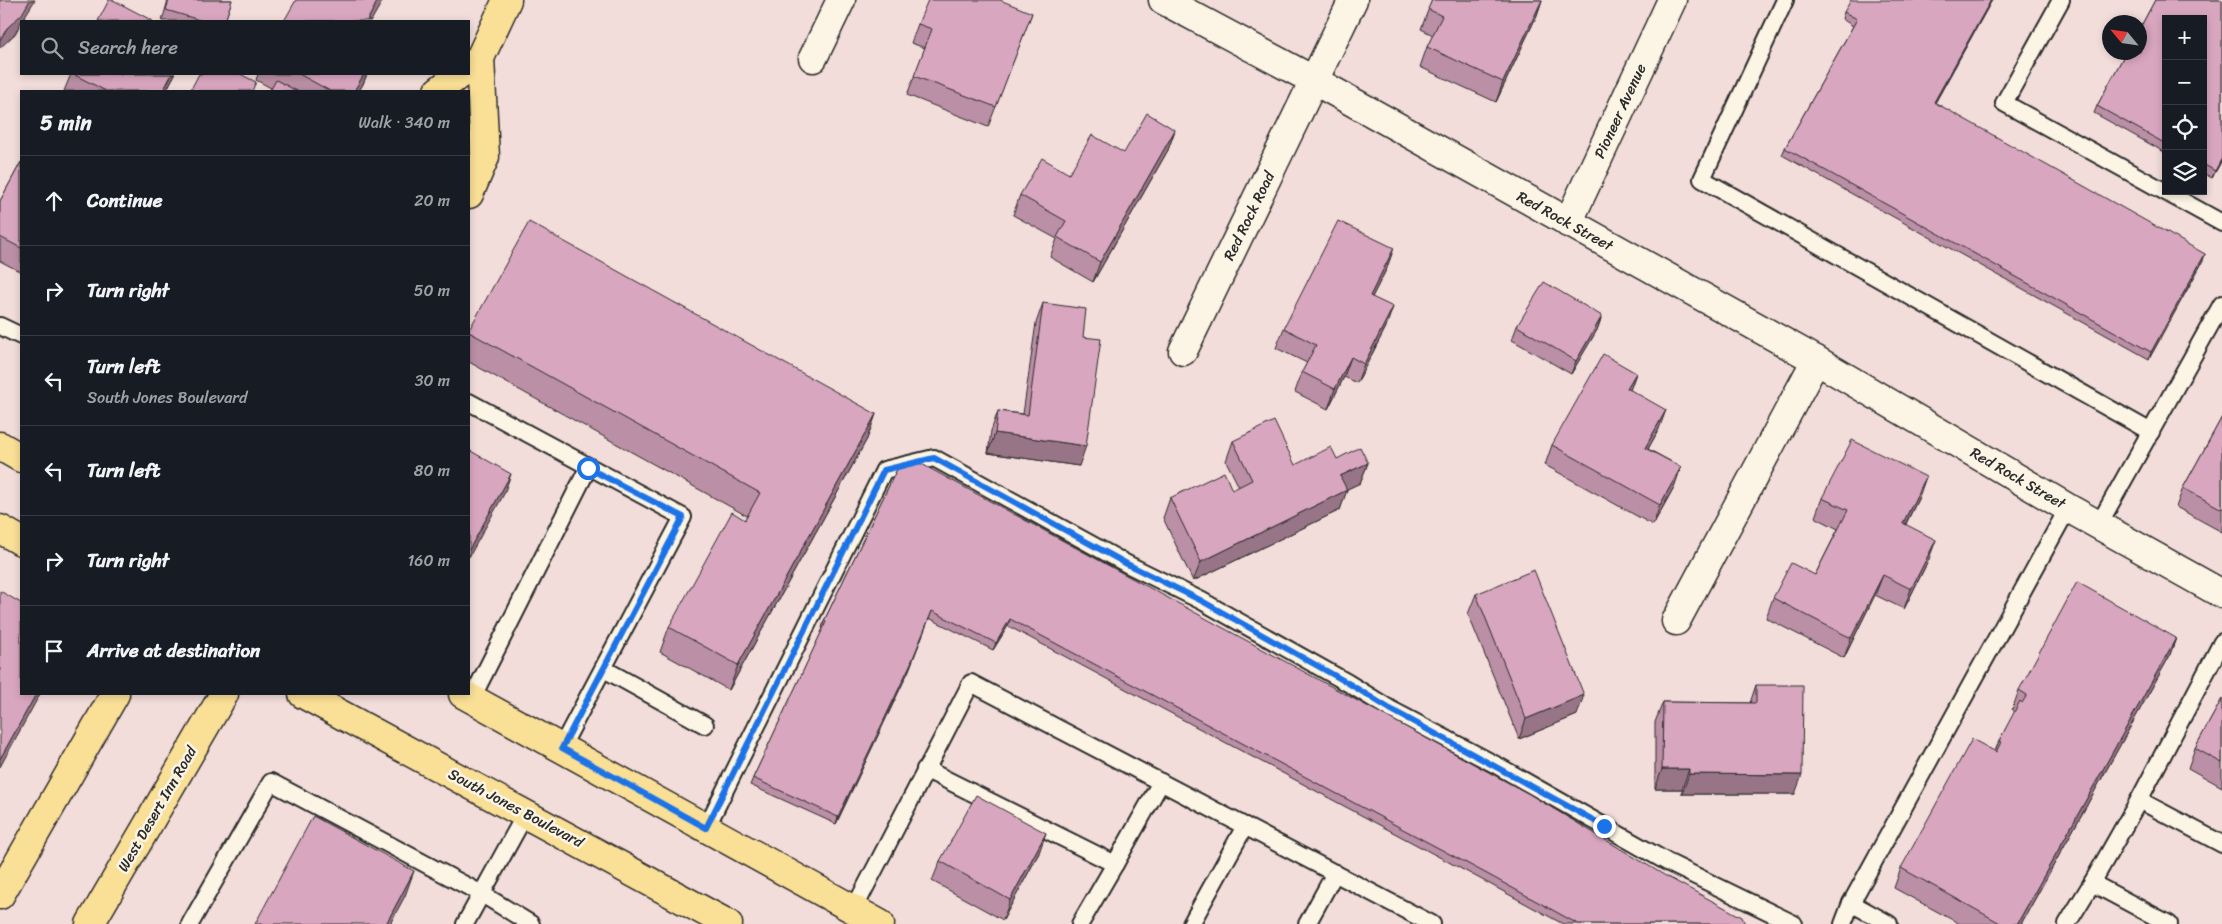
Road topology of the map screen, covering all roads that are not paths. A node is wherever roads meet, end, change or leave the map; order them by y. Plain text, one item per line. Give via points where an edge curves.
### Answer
1 (507, 0) edge
2 (841, 0) edge
3 (1163, 0) edge
4 (1353, 0) edge
5 (1672, 0) edge
6 (1785, 0) edge
7 (2061, 0) edge
8 (813, 58) dead end
9 (470, 66) edge
10 (458, 75) edge
11 (1315, 81) junction
12 (439, 90) edge
13 (470, 192) edge
14 (2222, 222) edge
15 (1568, 223) junction
16 (2222, 304) edge
17 (0, 326) edge
18 (20, 336) edge
19 (1183, 351) dead end
20 (1816, 360) junction
21 (470, 403) edge
22 (2151, 432) junction
23 (0, 446) edge
24 (20, 457) edge
25 (588, 468) junction
26 (2068, 508) junction
27 (2099, 524) junction
28 (0, 530) edge
29 (20, 540) edge
30 (2222, 594) edge
31 (1676, 621) dead end
32 (2222, 642) edge
33 (604, 669) junction
34 (470, 690) edge
35 (114, 695) edge
36 (223, 695) edge
37 (305, 695) edge
38 (467, 696) edge
39 (705, 725) dead end
40 (562, 748) junction
41 (926, 769) junction
42 (1161, 782) junction
43 (2139, 800) junction
44 (526, 813) junction
45 (1245, 826) junction
46 (706, 828) junction
47 (2222, 844) edge
48 (1115, 864) junction
49 (1335, 874) junction
50 (2092, 883) junction
51 (482, 894) junction
52 (0, 895) edge
53 (1851, 903) junction
54 (854, 909) junction
55 (1421, 921) edge
56 (90, 924) edge
57 (190, 924) edge
58 (465, 924) edge
59 (531, 924) edge
60 (728, 924) edge
61 (880, 924) edge
62 (1080, 924) edge
63 (1191, 924) edge
64 (1307, 924) edge
65 (1794, 924) edge
66 (1843, 924) edge
67 (1889, 924) edge
68 (2068, 924) edge
69 (2169, 924) edge

1 - 9 main road
2 - 8 street
3 - 11 street, Red Rock Street
4 - 11 street
5 - 15 street, Pioneer Avenue
6 - 22 lane via 1702,179
7 - 14 lane via 2004,103
9 - 13 main road via 486,158
10 - 12 main road
11 - 15 street, Red Rock Street
11 - 19 street, Red Rock Road
15 - 20 street, Red Rock Street
16 - 22 lane
17 - 18 lane
20 - 26 street, Red Rock Street
20 - 31 street
21 - 25 lane
22 - 27 lane
23 - 24 main road
25 - 33 lane via 683,517
25 - 34 lane
26 - 27 street, Red Rock Street
26 - 53 lane
27 - 30 street, Red Rock Street
28 - 29 main road
32 - 43 lane
33 - 39 lane
33 - 40 lane
35 - 52 main road
36 - 56 main road, West Desert Inn Road
37 - 44 main road, South Jones Boulevard
38 - 40 main road
40 - 46 main road
41 - 42 lane via 971,683
41 - 48 lane
41 - 54 lane
42 - 45 lane
42 - 48 lane
43 - 47 lane
43 - 50 lane
44 - 51 lane
44 - 60 main road, South Jones Boulevard
45 - 49 lane
45 - 63 lane
46 - 54 main road
46 - 65 lane via 884,470 934,458 1127,564 1202,601 1669,863
48 - 62 lane
49 - 55 lane
49 - 64 lane
50 - 68 lane
50 - 69 lane
51 - 57 lane via 271,782
51 - 58 lane
51 - 59 lane
53 - 66 lane
53 - 67 lane
54 - 61 main road

